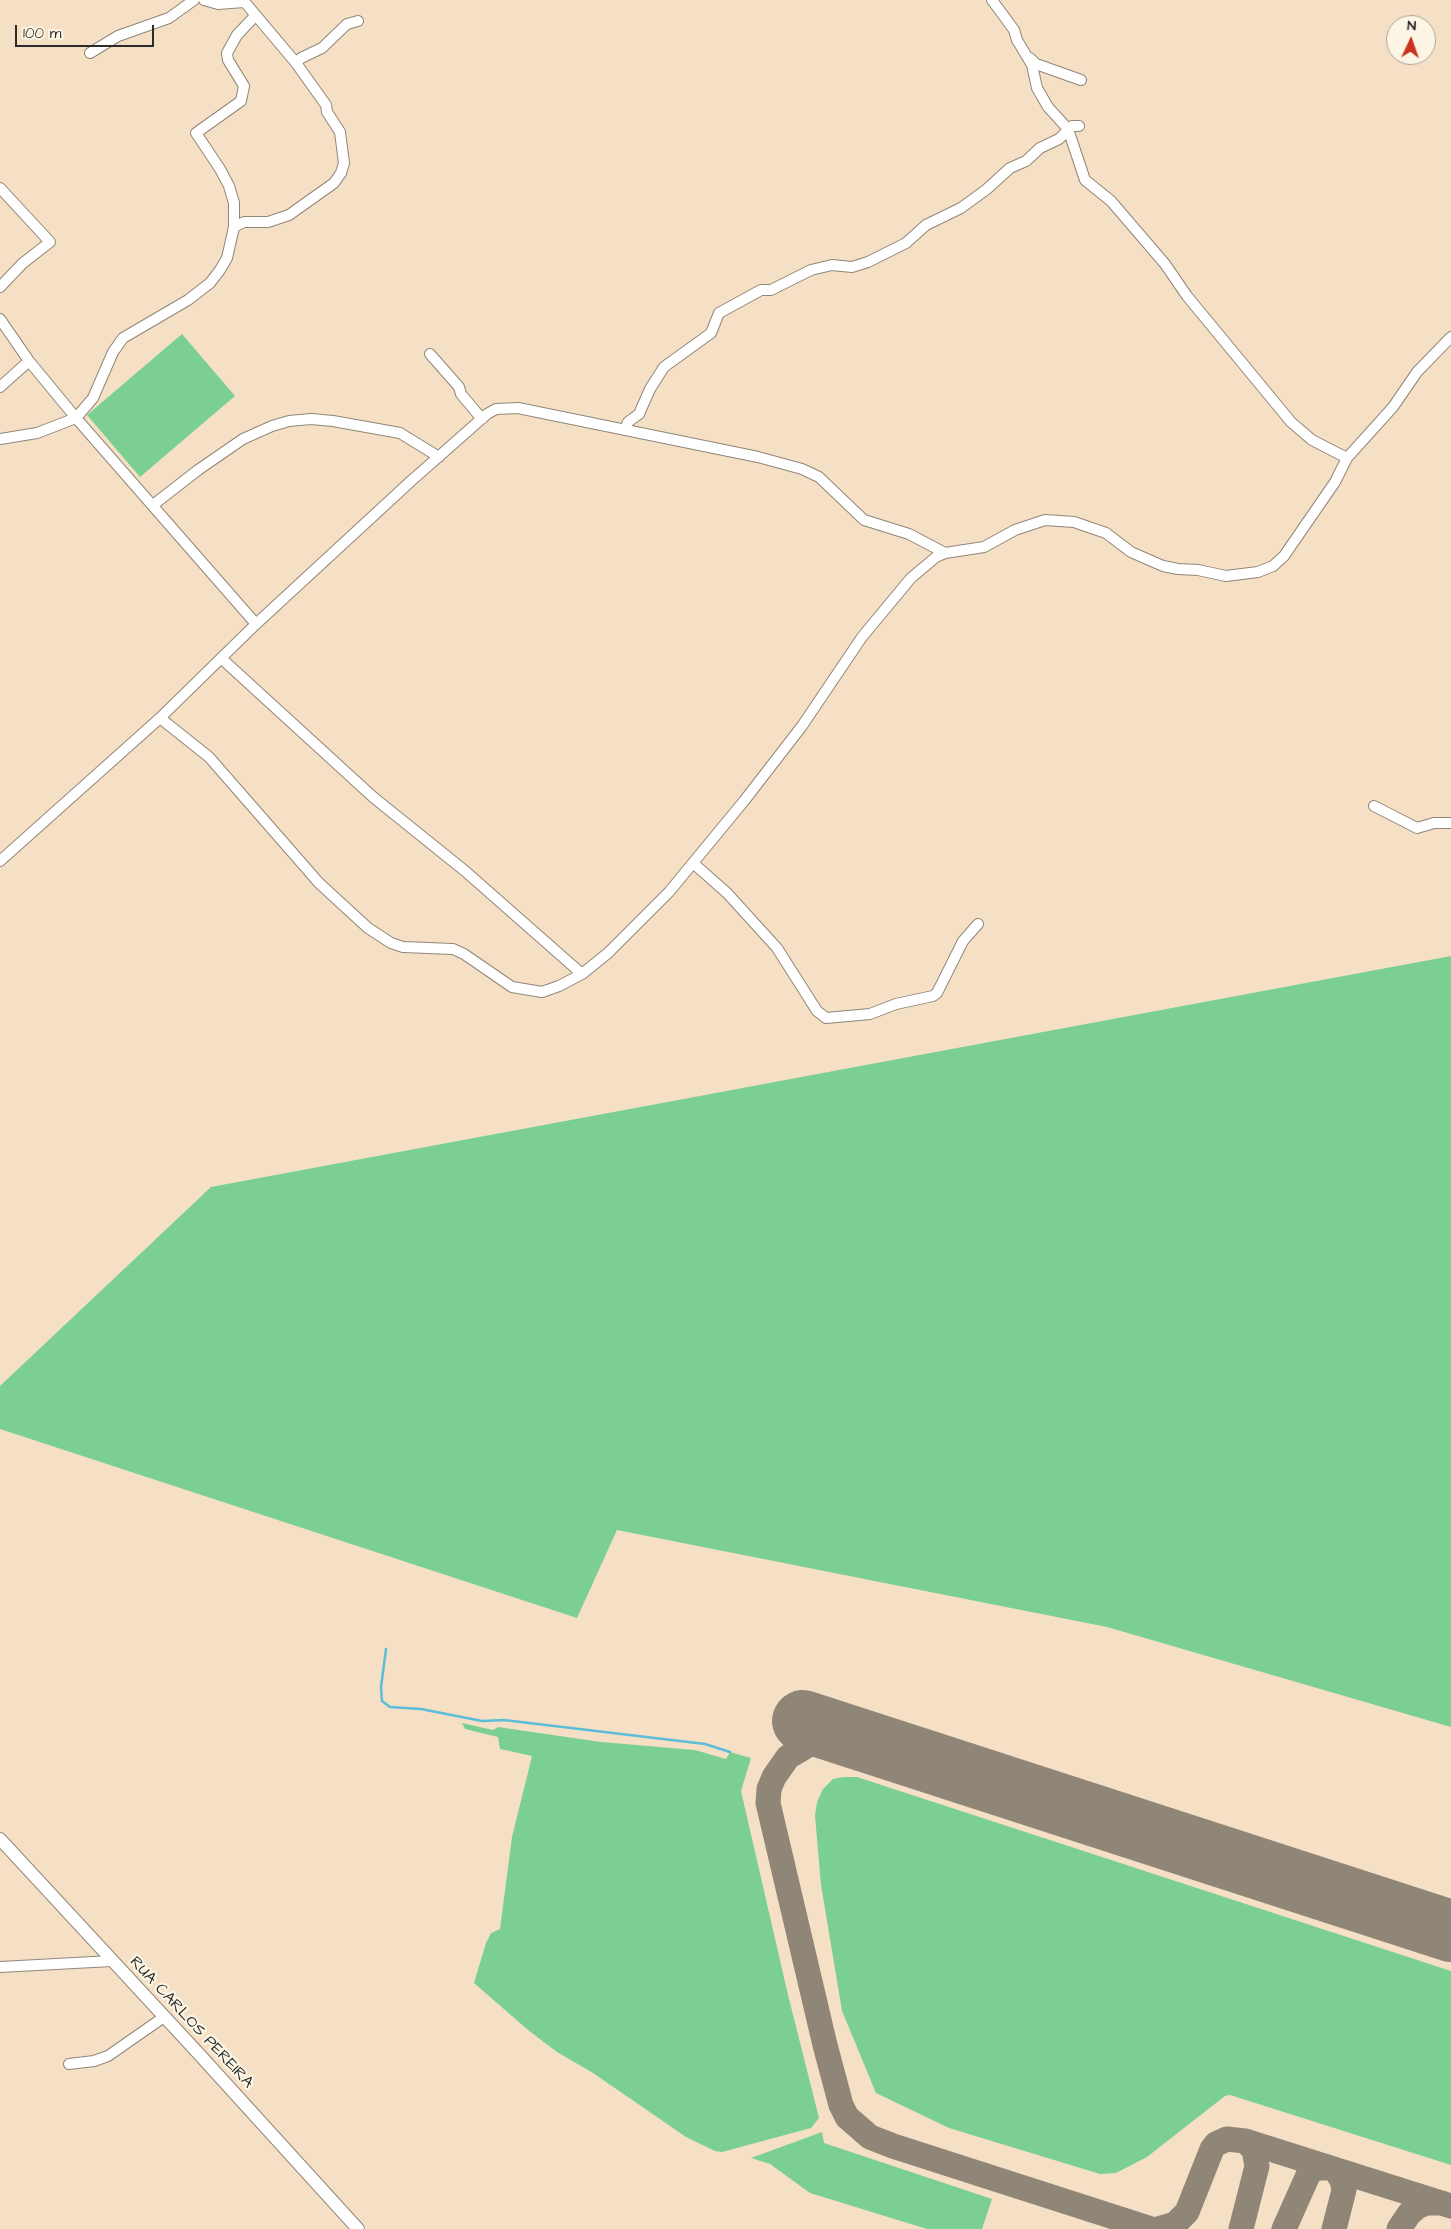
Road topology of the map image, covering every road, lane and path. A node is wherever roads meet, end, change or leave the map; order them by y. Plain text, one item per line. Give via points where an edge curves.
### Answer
1 (194, 0) edge
2 (204, 0) edge
3 (992, 0) edge
4 (243, 1) edge
5 (255, 16) junction
6 (358, 21) dead end
7 (90, 53) dead end
8 (1026, 54) junction
9 (296, 63) junction
10 (1081, 80) dead end
11 (1079, 126) dead end
12 (1068, 129) junction
13 (0, 188) edge
14 (234, 228) junction
15 (0, 287) edge
16 (0, 320) edge
17 (1451, 337) edge
18 (430, 354) dead end
19 (29, 361) junction
20 (0, 386) edge
21 (76, 418) junction
22 (482, 419) junction
23 (625, 430) junction
24 (0, 439) edge
25 (439, 456) junction
26 (1347, 458) junction
27 (153, 505) junction
28 (945, 554) junction
29 (256, 624) junction
30 (221, 658) junction
31 (160, 718) junction
32 (1374, 806) dead end
33 (1451, 823) edge
34 (0, 861) edge
35 (693, 863) junction
36 (978, 924) dead end
37 (582, 974) junction
38 (0, 1839) edge
39 (112, 1961) junction
40 (0, 1967) edge
41 (164, 2017) junction
42 (69, 2064) dead end
43 (358, 2229) edge

1 - 7 street via 169,18 118,36
2 - 4 street via 218,4
3 - 8 street via 1014,30
4 - 5 street
5 - 9 street
5 - 14 street via 237,35 227,53 244,86 241,101 196,133 229,186 234,203
6 - 9 street via 346,24 322,48
8 - 10 street via 1036,64
8 - 12 street via 1037,88 1048,108
9 - 14 street via 326,105 340,132 343,168 325,191 289,215 268,222 244,222
11 - 12 street
12 - 23 street via 1059,139 1010,168 961,208 926,225 906,243 852,267 832,265 811,270 771,290 761,290 719,313 711,334 664,367 639,414 628,422
12 - 26 street via 1085,180 1111,201 1166,264 1187,296 1291,422 1312,440
13 - 15 street via 50,242 23,262
14 - 21 street via 227,258 215,277 188,300 123,338 112,352 93,398
16 - 19 street
17 - 26 street via 1417,372 1393,407
18 - 22 street
19 - 20 street
19 - 21 street
21 - 24 street via 37,433
21 - 27 street
22 - 23 street via 496,410 518,408
22 - 25 street
23 - 28 street via 802,469 820,477 864,520 909,534
25 - 27 street via 400,433 333,420 289,421 243,438
25 - 29 street
26 - 28 street via 1335,482 1284,556 1273,566 1258,572 1226,576 1178,569 1131,552 1106,533 1074,522 1045,520 1016,530 984,547
27 - 29 street
28 - 35 street via 936,557 911,578 862,637 802,726
29 - 30 street
30 - 31 street
30 - 37 street via 373,797 465,871
31 - 34 street
31 - 37 street via 209,757 320,883 368,928 391,943 415,949 453,949 512,987 526,991 542,992
32 - 33 street via 1417,828
35 - 36 street via 727,893 777,948 817,1011 826,1018 870,1014 933,996 963,941
35 - 37 street via 663,899
38 - 39 main road, RUA CARLOS PEREIRA
39 - 40 street
39 - 41 main road, RUA CARLOS PEREIRA
41 - 42 street via 108,2056
41 - 43 main road, RUA CARLOS PEREIRA

